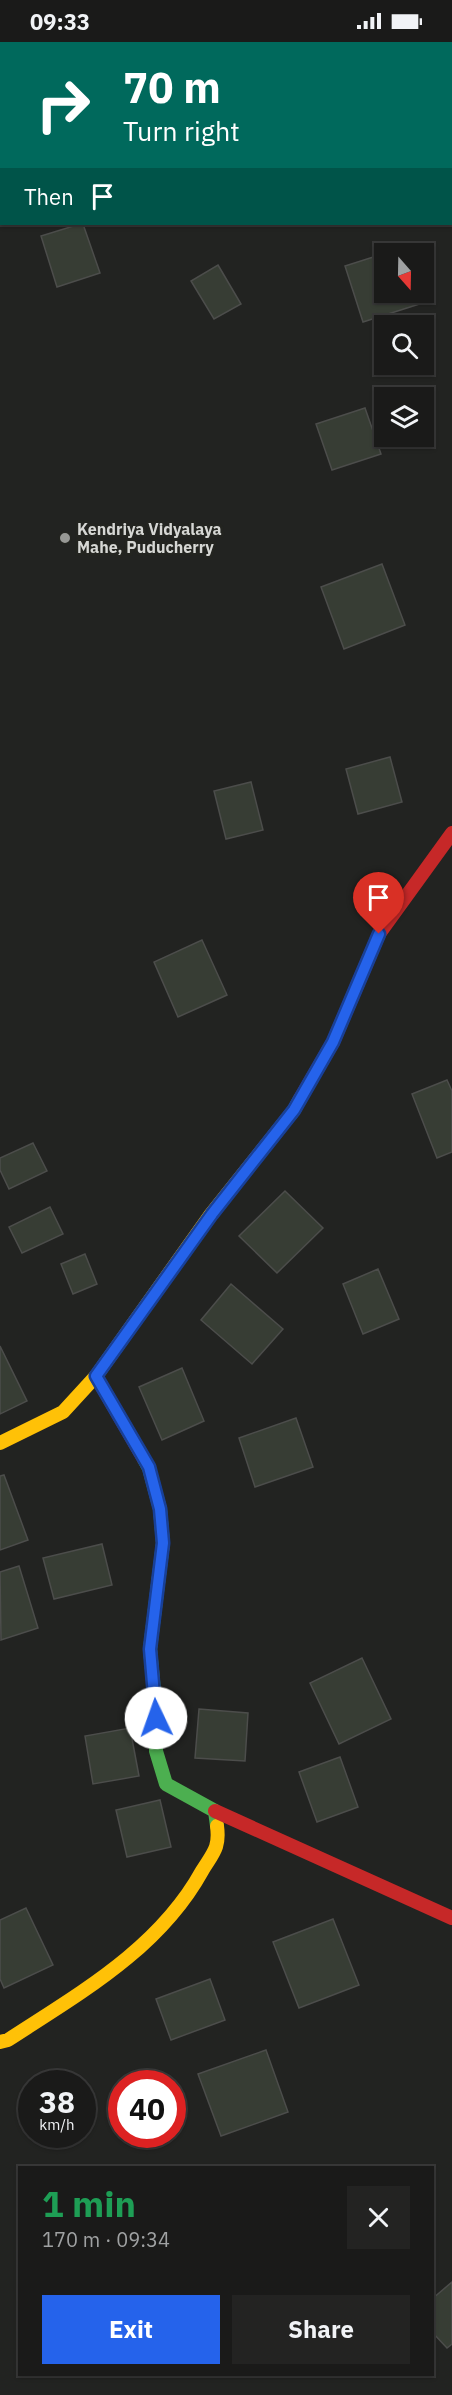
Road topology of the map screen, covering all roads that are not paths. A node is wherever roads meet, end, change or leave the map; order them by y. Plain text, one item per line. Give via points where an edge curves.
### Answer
1 (452, 833) edge
2 (96, 1376) junction
3 (0, 1443) edge
4 (215, 1811) junction
5 (452, 1918) edge
6 (0, 2042) edge

1 - 2 street via 379,934 333,1042 294,1110 212,1214
2 - 3 street via 63,1412
2 - 4 street via 149,1467 160,1509 163,1543 150,1649 156,1751 166,1784
4 - 5 street
4 - 6 street via 219,1842 193,1888 145,1944 100,1980

